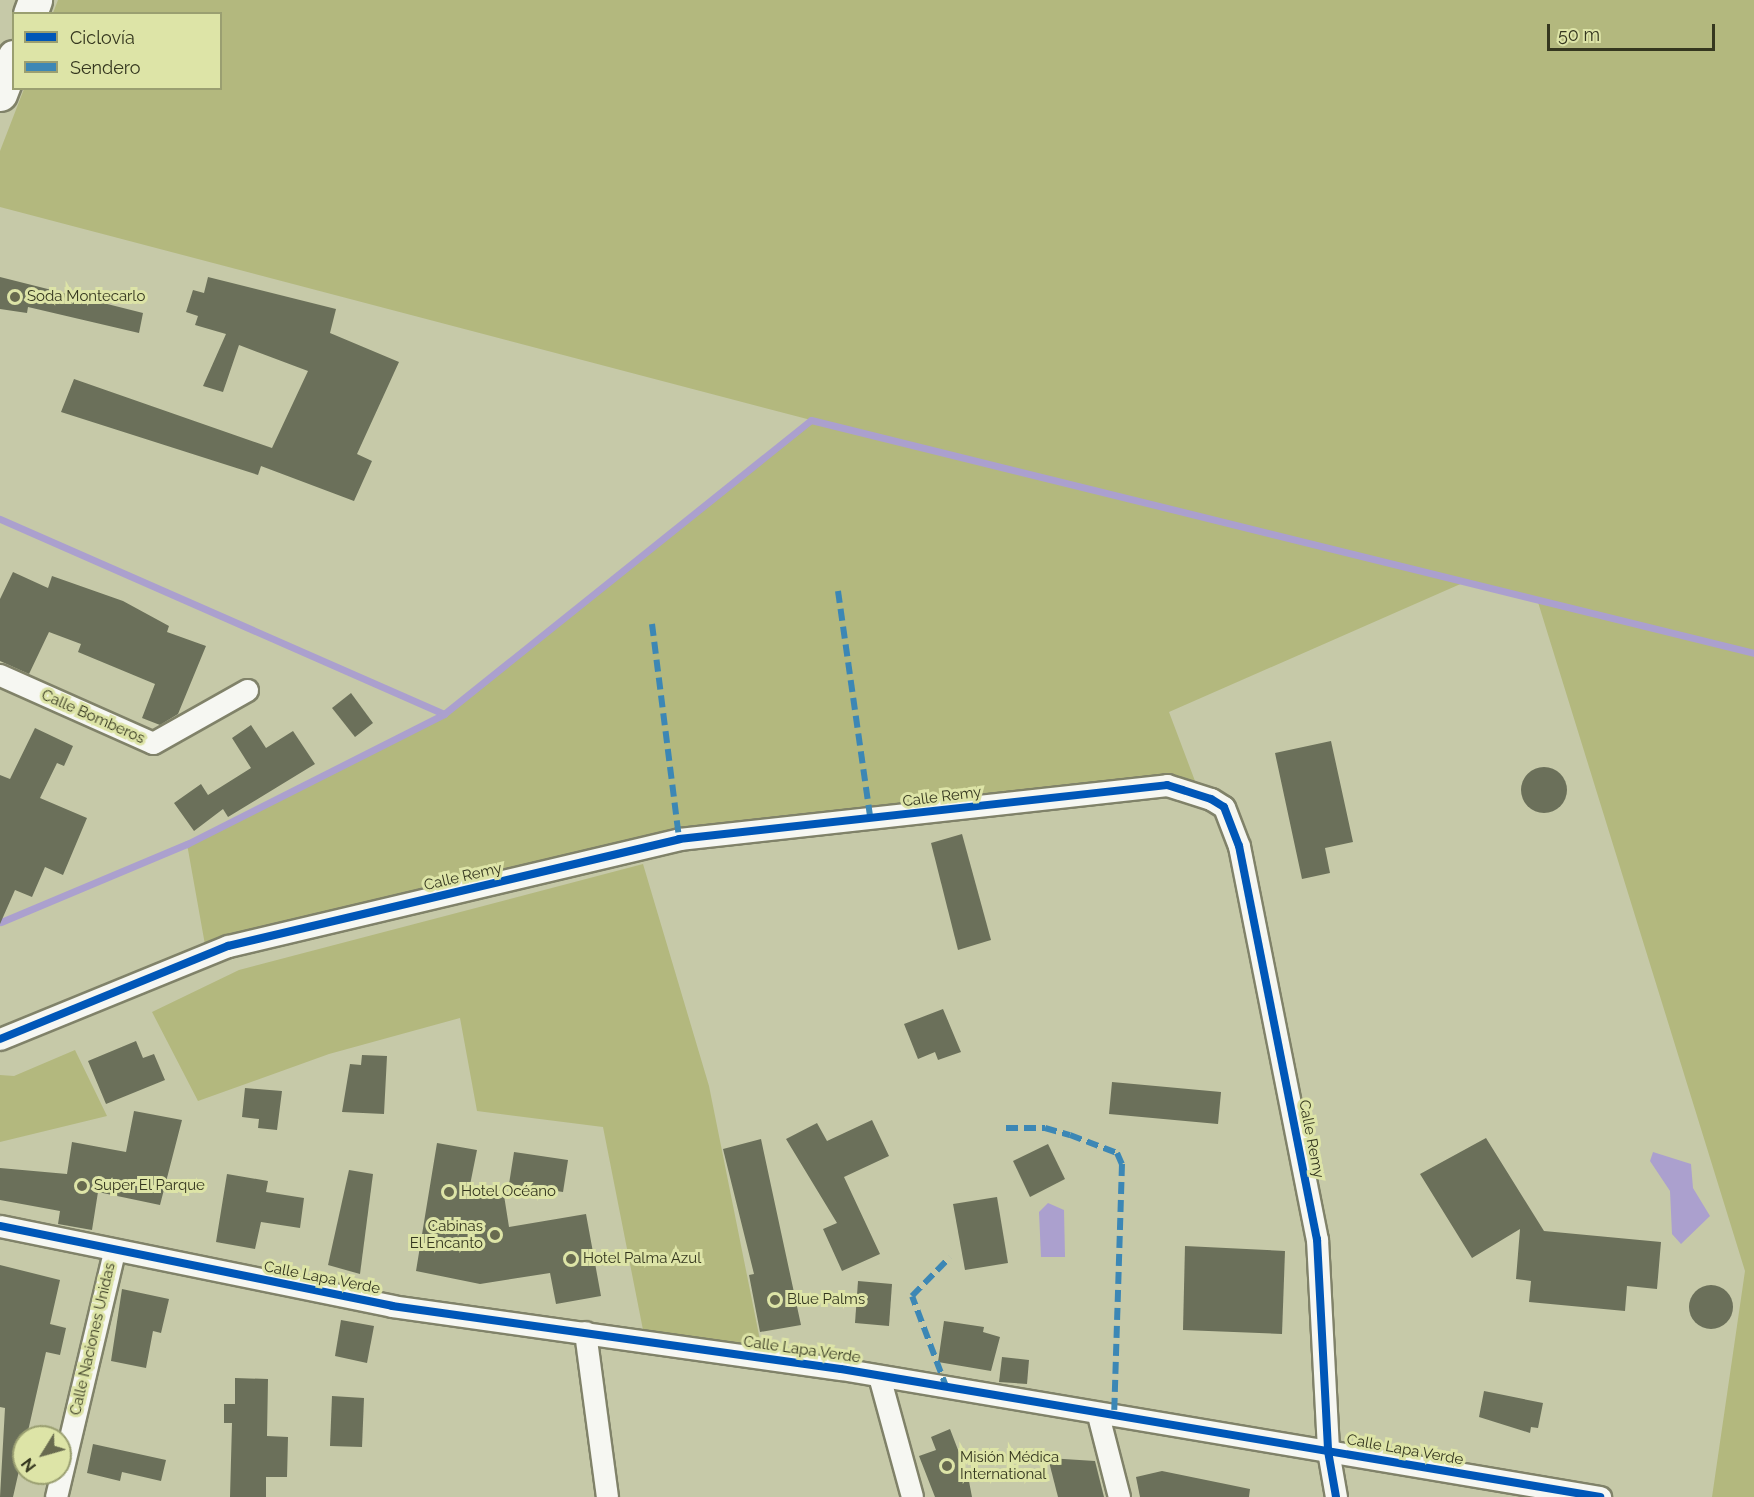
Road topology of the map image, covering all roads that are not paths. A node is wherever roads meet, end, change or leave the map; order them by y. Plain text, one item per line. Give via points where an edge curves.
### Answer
1 (12, 62) edge
2 (0, 94) edge
3 (0, 675) edge
4 (247, 690) dead end
5 (0, 1040) edge
6 (0, 1226) edge
7 (114, 1251) junction
8 (585, 1332) junction
9 (879, 1376) junction
10 (1098, 1415) junction
11 (1328, 1451) junction
12 (1540, 1492) edge
13 (56, 1497) edge
14 (607, 1497) edge
15 (912, 1497) edge
16 (1119, 1497) edge
17 (1336, 1497) edge
18 (1600, 1497) edge

1 - 2 highway
3 - 4 street, Calle Bomberos via 153,743
5 - 11 street, Calle Remy via 228,946 679,839 1167,785 1200,795 1224,807 1239,846 1312,1216
6 - 7 street, Calle Lapa Verde
7 - 8 street, Calle Lapa Verde via 392,1306
7 - 13 street, Calle Naciones Unidas
8 - 9 street, Calle Lapa Verde
8 - 14 street
9 - 10 street, Calle Lapa Verde
9 - 15 street
10 - 11 street, Calle Lapa Verde
10 - 16 street
11 - 12 street, Calle Lapa Verde
11 - 17 street, Calle Remy
12 - 18 street, Calle Lapa Verde

